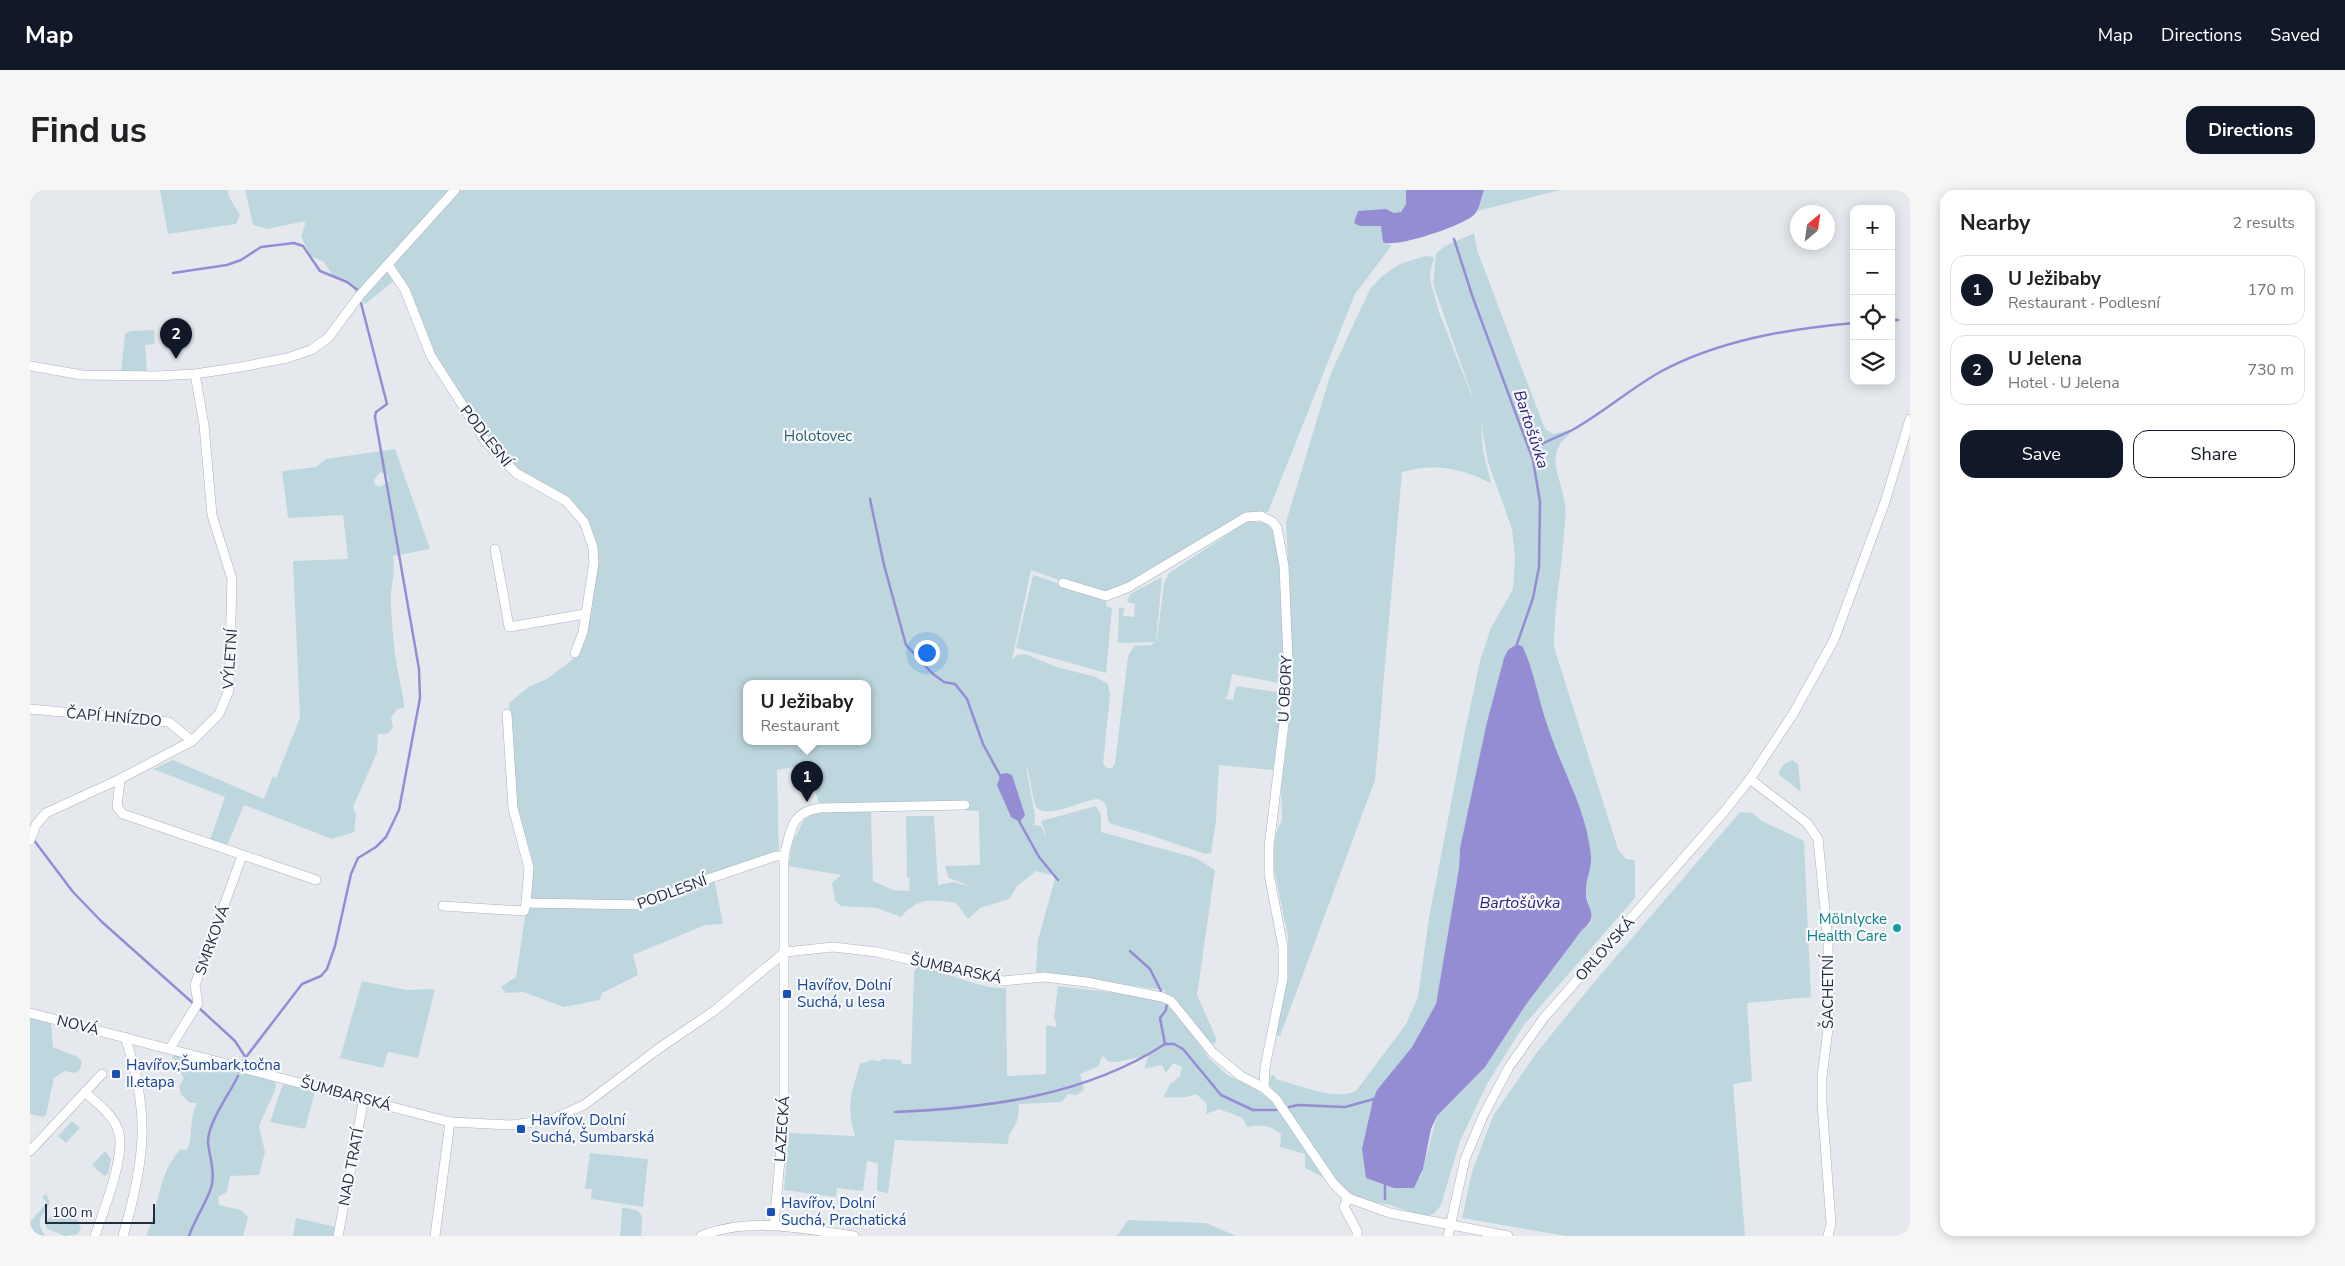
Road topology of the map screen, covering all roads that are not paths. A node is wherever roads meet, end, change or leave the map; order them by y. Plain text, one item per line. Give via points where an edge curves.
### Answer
1 (455, 190) edge
2 (388, 266) junction
3 (30, 366) edge
4 (195, 374) junction
5 (1910, 419) edge
6 (495, 549) dead end
7 (1063, 583) dead end
8 (585, 614) junction
9 (575, 653) dead end
10 (30, 709) edge
11 (507, 714) dead end
12 (192, 741) junction
13 (120, 779) junction
14 (1750, 779) junction
15 (965, 806) dead end
16 (30, 840) edge
17 (242, 856) junction
18 (784, 856) junction
19 (316, 880) dead end
20 (526, 903) junction
21 (444, 906) dead end
22 (785, 952) junction
23 (30, 1013) edge
24 (125, 1038) junction
25 (170, 1048) junction
26 (102, 1074) dead end
27 (1264, 1088) junction
28 (84, 1092) junction
29 (364, 1098) junction
30 (450, 1122) junction
31 (30, 1151) edge
32 (1348, 1198) junction
33 (774, 1225) junction
34 (1450, 1225) junction
35 (95, 1236) edge
36 (123, 1236) edge
37 (338, 1236) edge
38 (435, 1236) edge
39 (701, 1236) edge
40 (854, 1236) edge
41 (1357, 1236) edge
42 (1448, 1236) edge
43 (1508, 1236) edge
44 (1828, 1236) edge

1 - 2 street
2 - 4 street via 360,295 328,338 311,350 287,358
2 - 8 street, PODLESNÍ via 406,290 431,356 486,442 516,473 566,501 584,522 593,547 594,563
3 - 4 street via 82,376
4 - 12 street, VÝLETNÍ via 204,425 212,515 233,589 230,690 219,714
5 - 14 street, ORLOVSKÁ via 1885,502 1834,640 1793,714
6 - 8 street via 509,627
7 - 27 street, U OBORY via 1106,596 1129,587 1246,517 1261,516 1277,528 1284,566 1289,682 1269,846 1269,874 1283,947 1283,978 1265,1067
8 - 9 street, PODLESNÍ via 581,641
10 - 12 street, ČAPÍ HNÍZDO via 169,722
11 - 20 street via 513,808 529,868
12 - 13 street, VÝLETNÍ
13 - 16 street, VÝLETNÍ via 46,813
13 - 17 street via 117,807 123,814
14 - 34 street, ORLOVSKÁ via 1543,1019 1509,1067 1465,1159
14 - 44 street, ŠACHETNÍ via 1807,823 1818,839 1828,941 1829,1021 1822,1077 1832,1223
15 - 18 street, LAZECKÁ via 805,810 796,818
17 - 19 street
17 - 25 street, SMRKOVÁ via 195,985 198,1003
18 - 20 street, PODLESNÍ via 705,880 642,905
18 - 22 street, LAZECKÁ
20 - 21 street, PODLESNÍ via 524,911
22 - 27 street, ŠUMBARSKÁ via 833,947 868,951 1003,981 1044,977 1162,997 1171,1001 1213,1053 1241,1076
22 - 30 street, ŠUMBARSKÁ via 714,1011 584,1105 550,1120 511,1125
22 - 33 street, LAZECKÁ via 784,1117
23 - 24 street, NOVÁ
24 - 25 street, ŠUMBARSKÁ
24 - 36 street via 138,1082 144,1138 139,1178
25 - 29 street, ŠUMBARSKÁ
26 - 28 street
27 - 32 street, ŠUMBARSKÁ via 1276,1099 1333,1183
28 - 31 street
28 - 35 street via 109,1115 119,1130 120,1151
29 - 30 street, ŠUMBARSKÁ
29 - 37 street, NAD TRATÍ
30 - 38 street
32 - 34 street, ŠUMBARSKÁ via 1390,1213
32 - 41 street via 1344,1207
33 - 39 street via 722,1229
33 - 40 street
34 - 42 street, ORLOVSKÁ
34 - 43 street, ŠUMBARSKÁ

